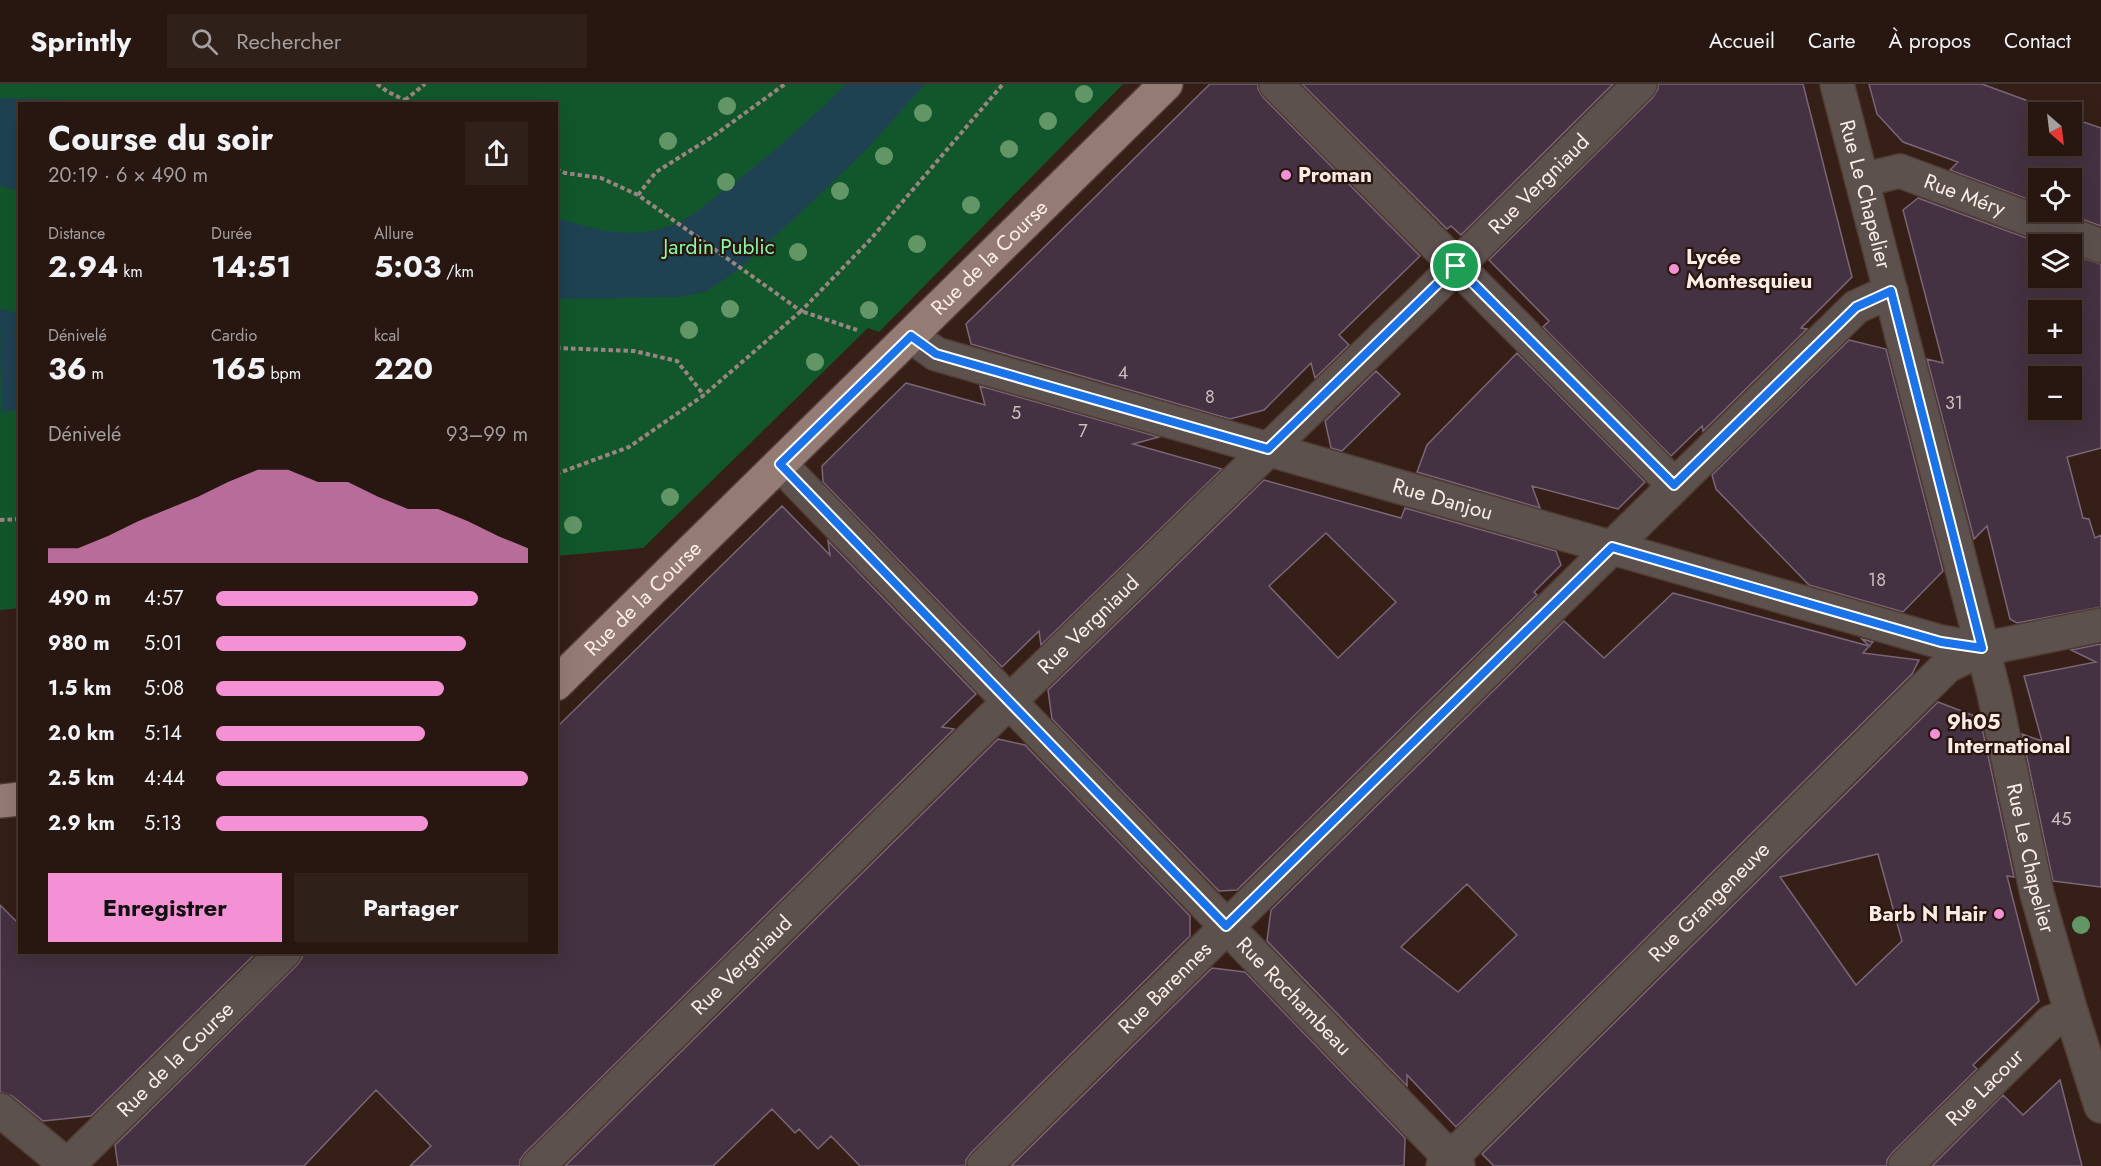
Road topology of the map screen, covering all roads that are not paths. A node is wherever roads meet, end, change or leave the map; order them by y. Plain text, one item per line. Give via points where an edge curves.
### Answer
1 (1166, 84) edge
2 (1276, 84) edge
3 (1640, 84) edge
4 (1837, 84) edge
5 (1862, 180) junction
6 (2101, 246) edge
7 (1456, 266) junction
8 (1891, 291) junction
9 (911, 336) junction
10 (1268, 449) junction
11 (780, 464) junction
12 (1674, 485) junction
13 (1612, 547) junction
14 (2101, 625) edge
15 (1982, 648) junction
16 (558, 682) edge
17 (1009, 702) junction
18 (18, 799) edge
19 (0, 801) edge
20 (1226, 926) junction
21 (282, 954) edge
22 (2072, 1015) junction
23 (2101, 1106) edge
24 (0, 1110) edge
25 (1451, 1163) edge
26 (67, 1166) edge
27 (538, 1166) edge
28 (984, 1166) edge
29 (1905, 1166) edge

1 - 9 main road, Rue de la Course
2 - 7 street
3 - 7 street, Rue Vergniaud
4 - 5 street, Rue Le Chapelier
5 - 6 street, Rue Méry via 1900,171
5 - 8 street, Rue Le Chapelier
7 - 10 street, Rue Vergniaud
7 - 12 street
8 - 12 street, Rue Barennes via 1856,307
8 - 15 street, Rue Le Chapelier
9 - 10 street, Rue Danjou via 936,354
9 - 11 main road, Rue de la Course
10 - 13 street, Rue Danjou
10 - 17 street, Rue Vergniaud
11 - 16 main road, Rue de la Course
11 - 17 street, Rue Rochambeau
12 - 13 street, Rue Barennes
13 - 15 street, Rue Danjou via 1941,642
13 - 20 street, Rue Barennes
14 - 15 street
15 - 22 street, Rue Le Chapelier via 2037,894
15 - 25 street, Rue Grangeneuve via 1947,666
17 - 20 street, Rue Rochambeau
17 - 27 street, Rue Vergniaud
18 - 19 main road
20 - 25 street, Rue Rochambeau
20 - 28 street, Rue Barennes
21 - 26 street, Rue de la Course
22 - 23 street, Rue Le Chapelier
22 - 29 street, Rue Lacour via 2051,1022
24 - 26 street

